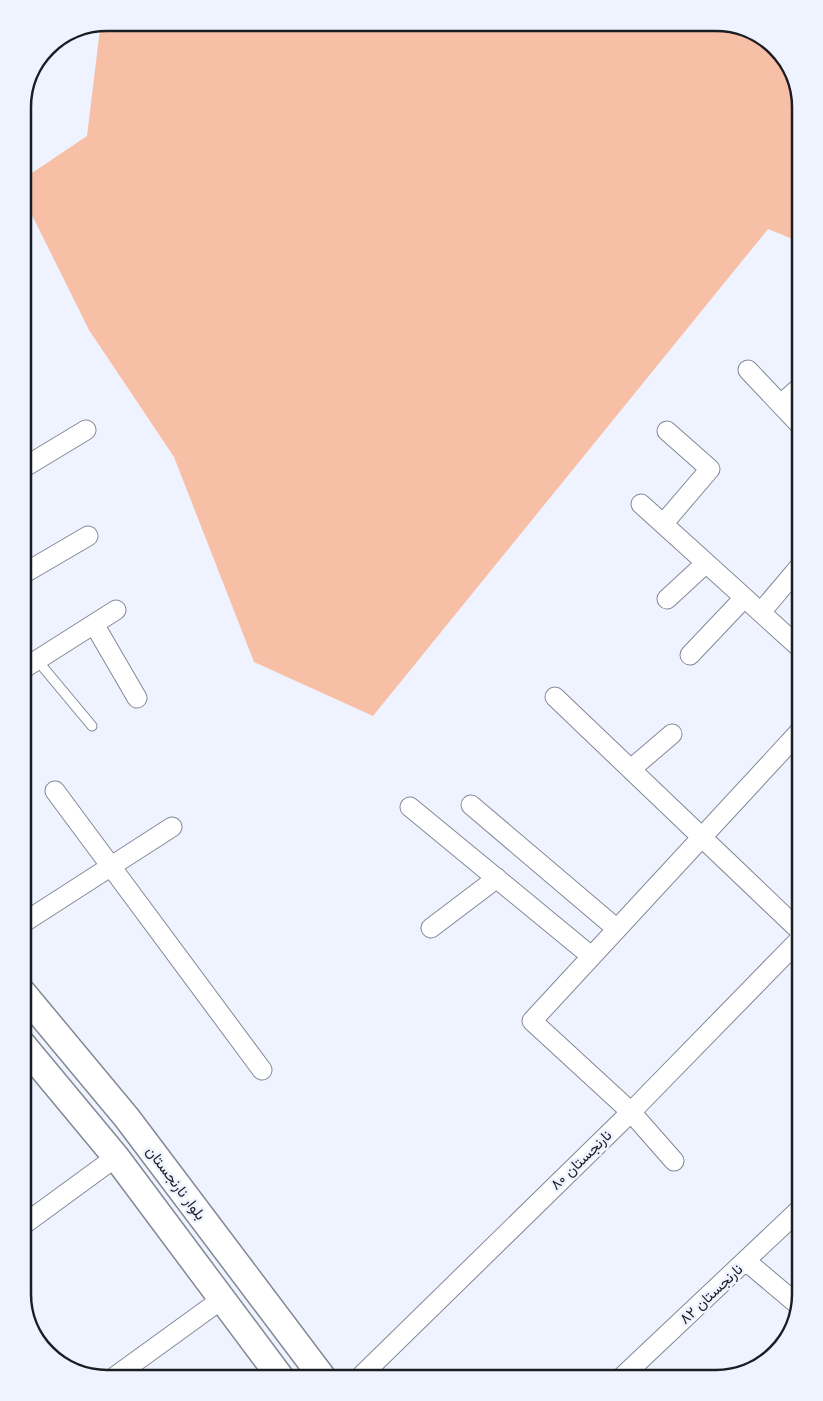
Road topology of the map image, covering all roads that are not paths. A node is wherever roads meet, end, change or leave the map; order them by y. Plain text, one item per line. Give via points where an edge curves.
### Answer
1 (748, 370) dead end
2 (792, 395) edge
3 (782, 404) junction
4 (792, 415) edge
5 (86, 430) dead end
6 (667, 431) dead end
7 (31, 463) edge
8 (641, 504) dead end
9 (663, 524) junction
10 (88, 536) dead end
11 (706, 563) junction
12 (31, 569) edge
13 (792, 575) edge
14 (744, 598) junction
15 (667, 599) dead end
16 (116, 610) dead end
17 (761, 612) junction
18 (94, 624) junction
19 (792, 641) edge
20 (690, 655) dead end
21 (31, 663) edge
22 (31, 665) edge
23 (555, 697) dead end
24 (137, 698) dead end
25 (92, 726) dead end
26 (672, 734) dead end
27 (792, 740) edge
28 (631, 769) junction
29 (55, 791) dead end
30 (471, 805) dead end
31 (410, 807) dead end
32 (172, 827) dead end
33 (702, 837) junction
34 (112, 867) junction
35 (497, 878) junction
36 (31, 917) edge
37 (792, 923) edge
38 (431, 928) dead end
39 (617, 929) junction
40 (792, 947) edge
41 (591, 956) junction
42 (31, 1002) edge
43 (31, 1056) edge
44 (262, 1070) dead end
45 (631, 1112) junction
46 (116, 1157) junction
47 (674, 1161) dead end
48 (792, 1217) edge
49 (31, 1218) edge
50 (746, 1261) junction
51 (222, 1299) junction
52 (791, 1299) edge
53 (125, 1370) edge
54 (275, 1370) edge
55 (317, 1370) edge
56 (366, 1370) edge
57 (630, 1370) edge

1 - 3 street
2 - 3 street
3 - 4 street
5 - 7 street
6 - 9 street via 710,469
8 - 9 street
9 - 11 street
10 - 12 street
11 - 14 street
11 - 15 street
13 - 17 street
14 - 17 street
14 - 20 street
16 - 18 street
17 - 19 street
18 - 21 street
18 - 24 street
22 - 25 lane
23 - 28 street
26 - 28 street
27 - 33 street
28 - 33 street
29 - 34 street
30 - 39 street
31 - 35 street
32 - 34 street
33 - 37 street
33 - 39 street
34 - 36 street
34 - 44 street
35 - 38 street
35 - 41 street
39 - 41 street
40 - 45 street, نارنجستان ۸۰
41 - 45 street via 532,1021
42 - 55 main road, بلوار نارنجستان via 127,1118
43 - 46 main road
45 - 47 street
45 - 56 street, نارنجستان ۸۰
46 - 49 street
46 - 51 main road
48 - 50 street, نارنجستان ۸۲
50 - 52 street
50 - 57 street, نارنجستان ۸۲
51 - 53 street
51 - 54 main road

